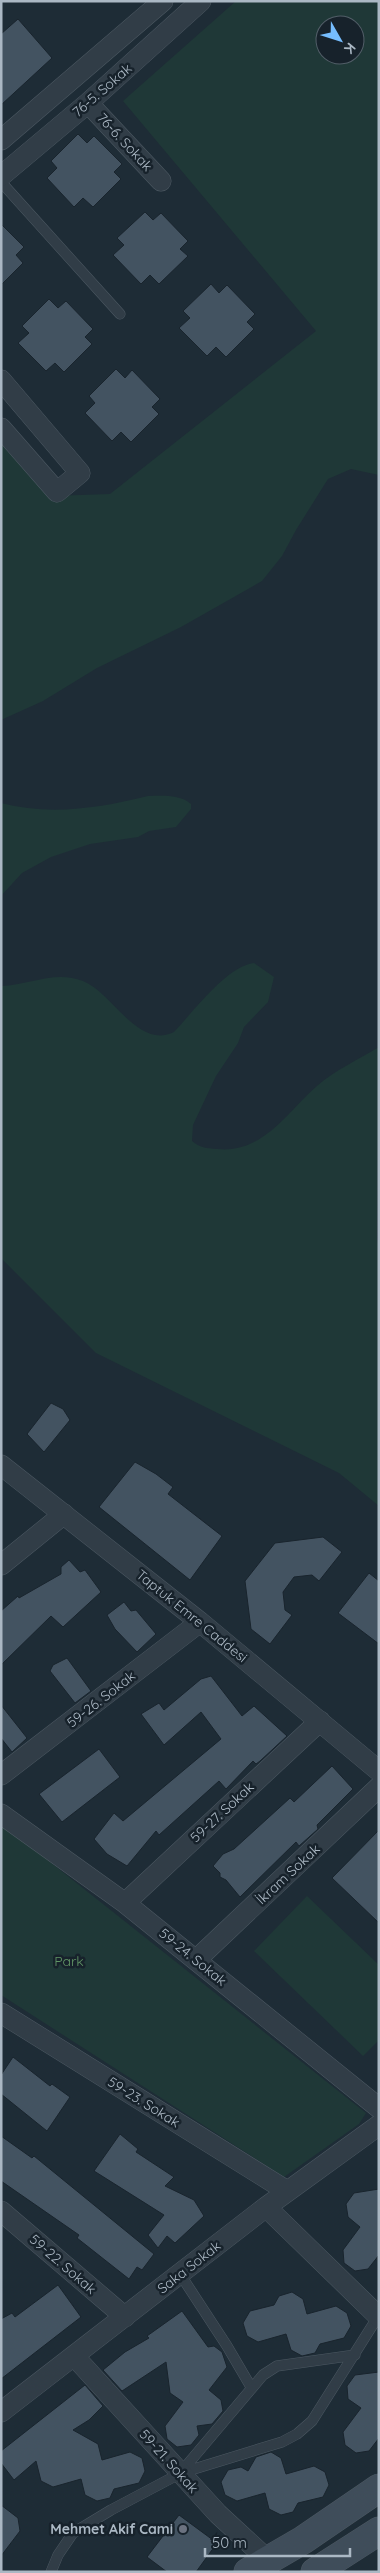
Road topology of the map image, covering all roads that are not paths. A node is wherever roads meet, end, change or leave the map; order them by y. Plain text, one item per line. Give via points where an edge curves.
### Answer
1 (163, 1) edge
2 (202, 1) edge
3 (88, 103) junction
4 (1, 140) edge
5 (1, 176) edge
6 (161, 180) dead end
7 (1, 182) edge
8 (120, 314) dead end
9 (1, 380) edge
10 (1, 428) edge
11 (1, 1465) edge
12 (64, 1514) junction
13 (1, 1565) edge
14 (200, 1622) junction
15 (320, 1721) junction
16 (379, 1771) edge
17 (1, 1775) edge
18 (379, 1788) edge
19 (1, 1814) edge
20 (125, 1903) junction
21 (196, 1960) junction
22 (1, 2013) edge
23 (379, 2108) edge
24 (379, 2125) edge
25 (287, 2191) junction
26 (266, 2207) junction
27 (1, 2210) edge
28 (180, 2274) junction
29 (379, 2316) edge
30 (125, 2317) junction
31 (354, 2355) junction
32 (74, 2356) junction
33 (251, 2388) junction
34 (1, 2412) edge
35 (181, 2473) junction
36 (379, 2488) edge
37 (379, 2531) edge
38 (258, 2566) edge
39 (51, 2572) edge
40 (316, 2572) edge

1 - 4 street, 76-5. Sokak
2 - 3 street, 76-5. Sokak
3 - 5 street, 76-5. Sokak
3 - 6 street, 76-6. Sokak
7 - 8 lane
9 - 10 street via 80,472 58,492
11 - 12 street, Taptuk Emre Caddesi
12 - 13 street
12 - 14 street, Taptuk Emre Caddesi
14 - 15 street, Taptuk Emre Caddesi
14 - 17 street, 59-26. Sokak
15 - 16 street, Taptuk Emre Caddesi
15 - 20 street, 59-27. Sokak
18 - 21 street, İkram Sokak
19 - 20 street, 59-24. Sokak
20 - 21 street, 59-24. Sokak
21 - 23 street, 59-24. Sokak
22 - 25 street, 59-23. Sokak
24 - 25 street, Saka Sokak
25 - 26 street, Saka Sokak
26 - 28 street, Saka Sokak
26 - 29 street
27 - 30 street, 59-22. Sokak
28 - 30 street, Saka Sokak
28 - 33 lane via 228,2346
29 - 31 lane
30 - 32 street, Saka Sokak
31 - 33 lane via 277,2366
31 - 35 lane via 312,2420 297,2434 282,2442
32 - 34 street, Saka Sokak
32 - 35 street, 59-21. Sokak
33 - 35 lane
35 - 38 street, 59-21. Sokak via 240,2536
35 - 39 lane via 72,2533
36 - 38 street via 303,2540
37 - 40 street

